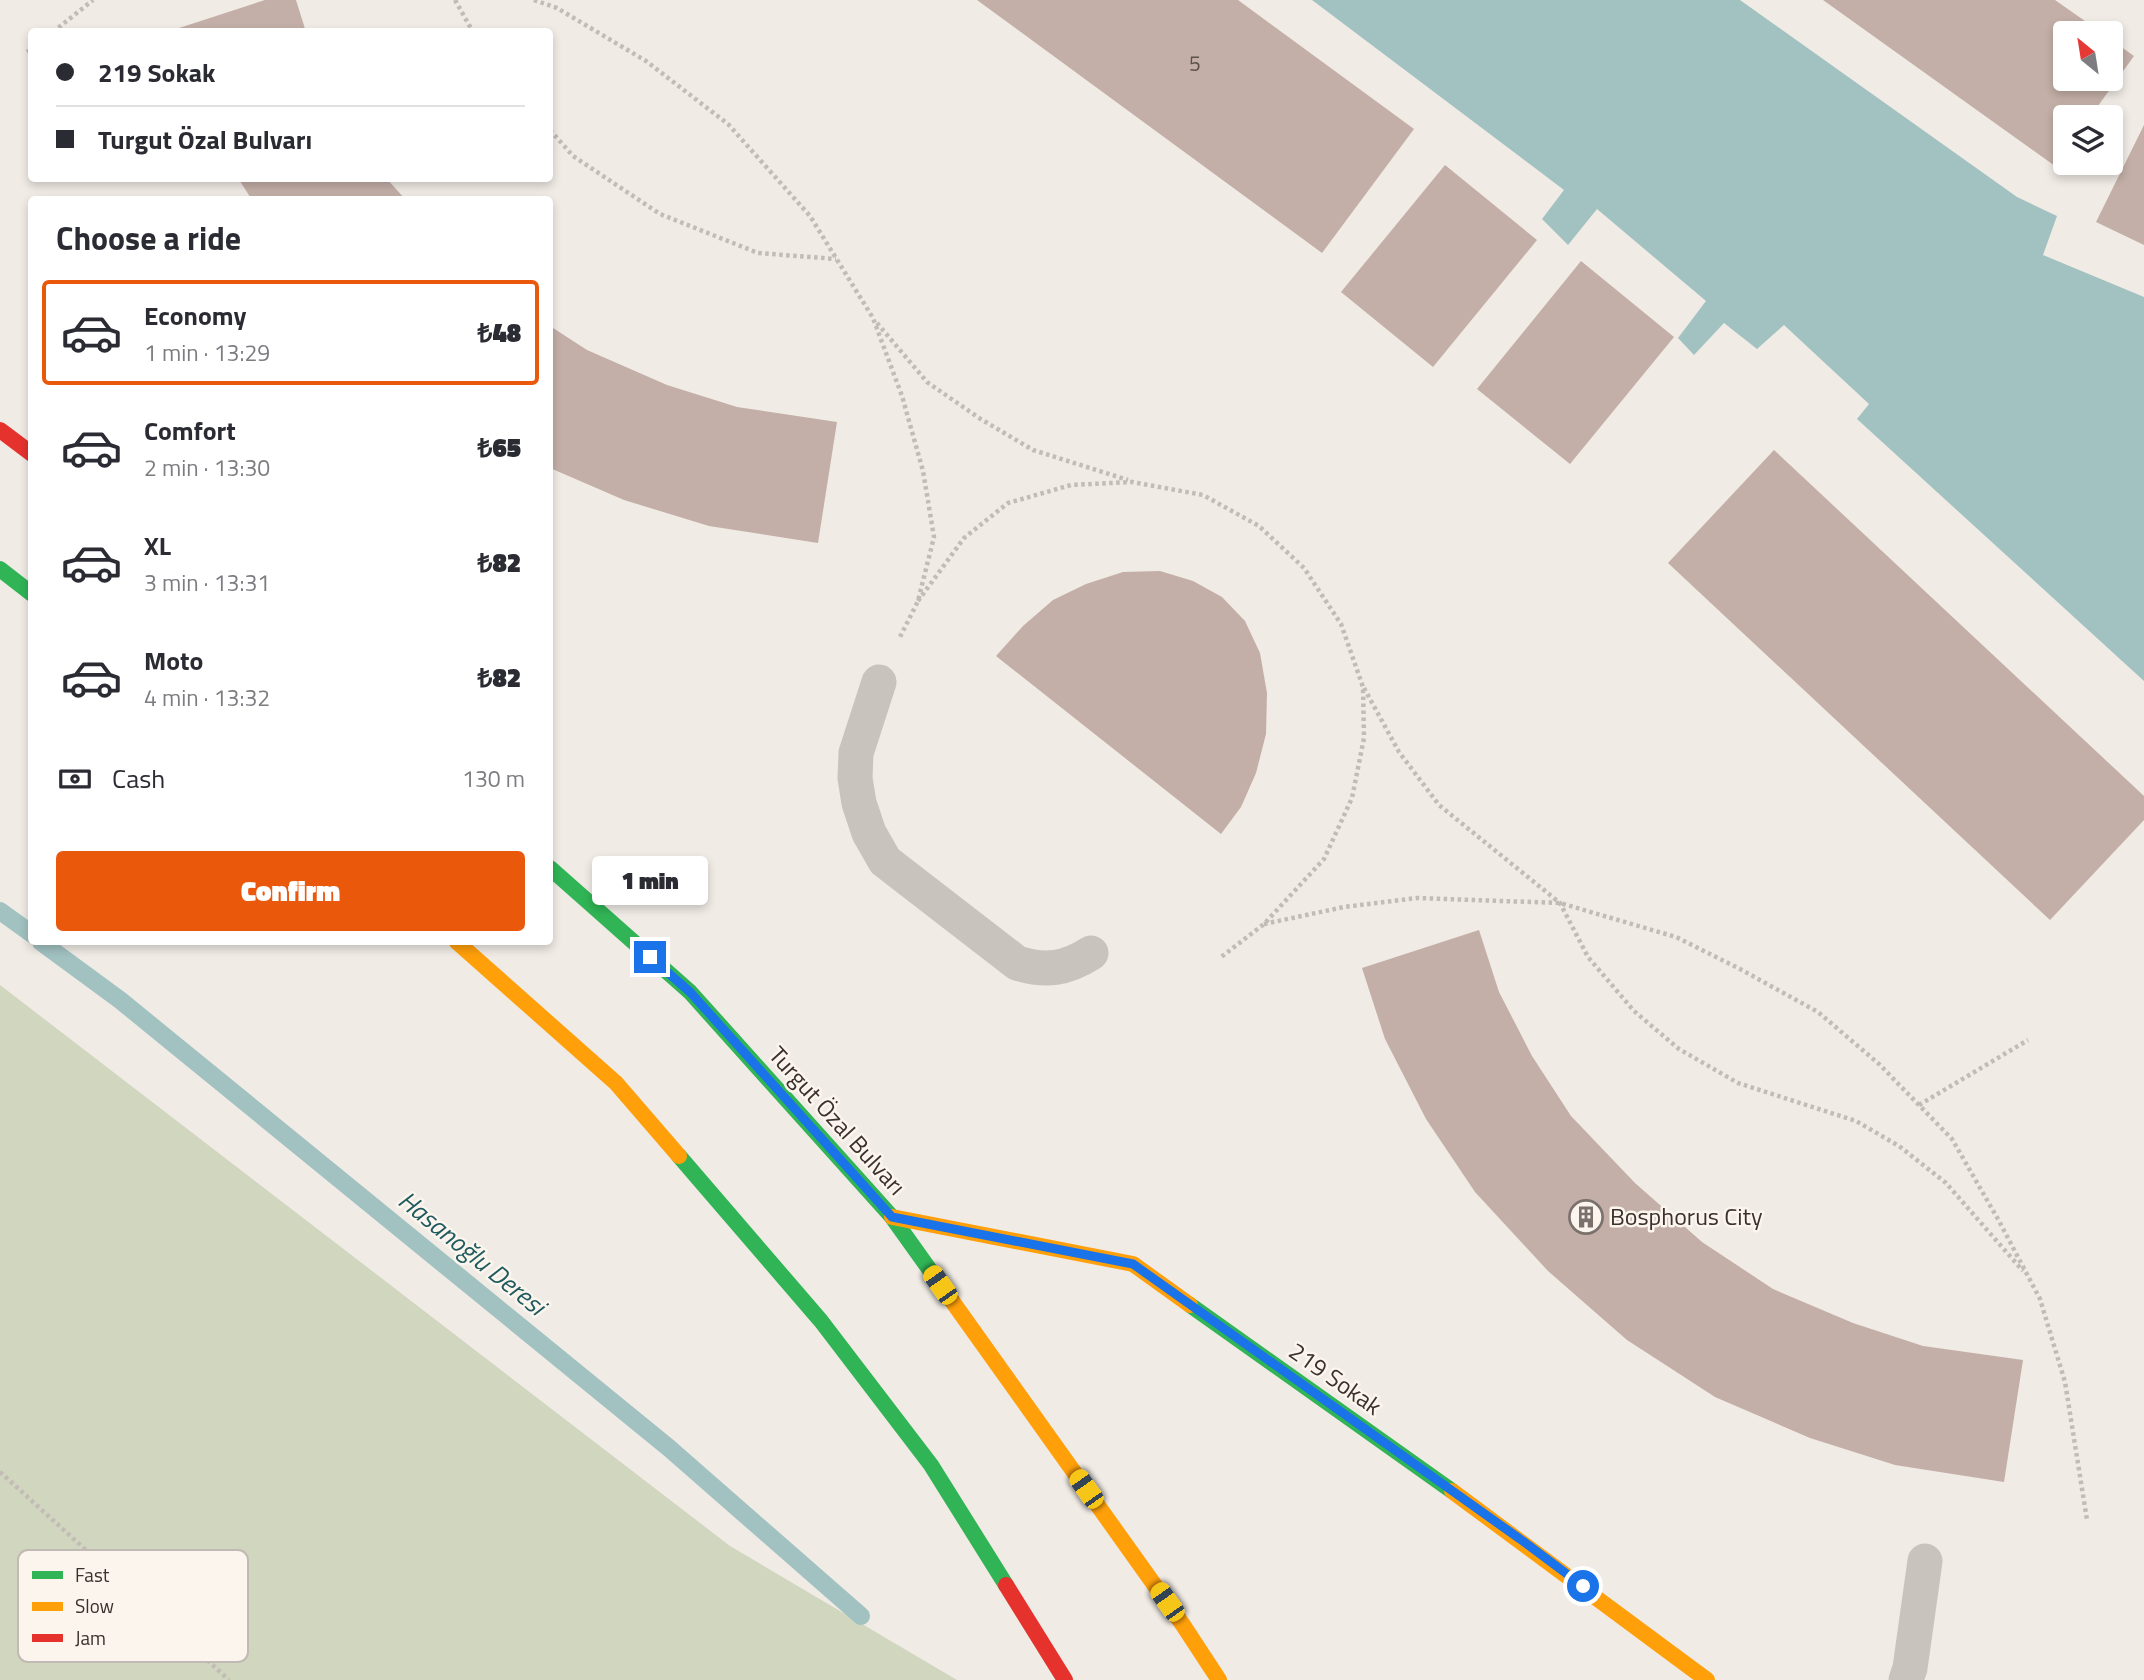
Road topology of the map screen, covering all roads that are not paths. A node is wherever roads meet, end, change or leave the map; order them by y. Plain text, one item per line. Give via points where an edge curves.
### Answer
1 (0, 430) edge
2 (28, 451) edge
3 (0, 569) edge
4 (28, 591) edge
5 (878, 682) road end
6 (553, 871) edge
7 (460, 945) edge
8 (1091, 953) dead end
9 (892, 1217) junction
10 (1925, 1560) dead end
11 (1065, 1680) edge
12 (1219, 1680) edge
13 (1707, 1680) edge
14 (1906, 1680) edge

1 - 2 main road
3 - 4 main road
5 - 8 lane via 856,753 855,778 869,833 885,861 1017,963 1055,969
6 - 9 main road, Turgut Özal Bulvarı via 690,992
7 - 11 main road via 616,1083 821,1321 931,1465
9 - 12 main road, Turgut Özal Bulvarı
9 - 13 main road, 219 Sokak via 1133,1264 1520,1539
10 - 14 lane

